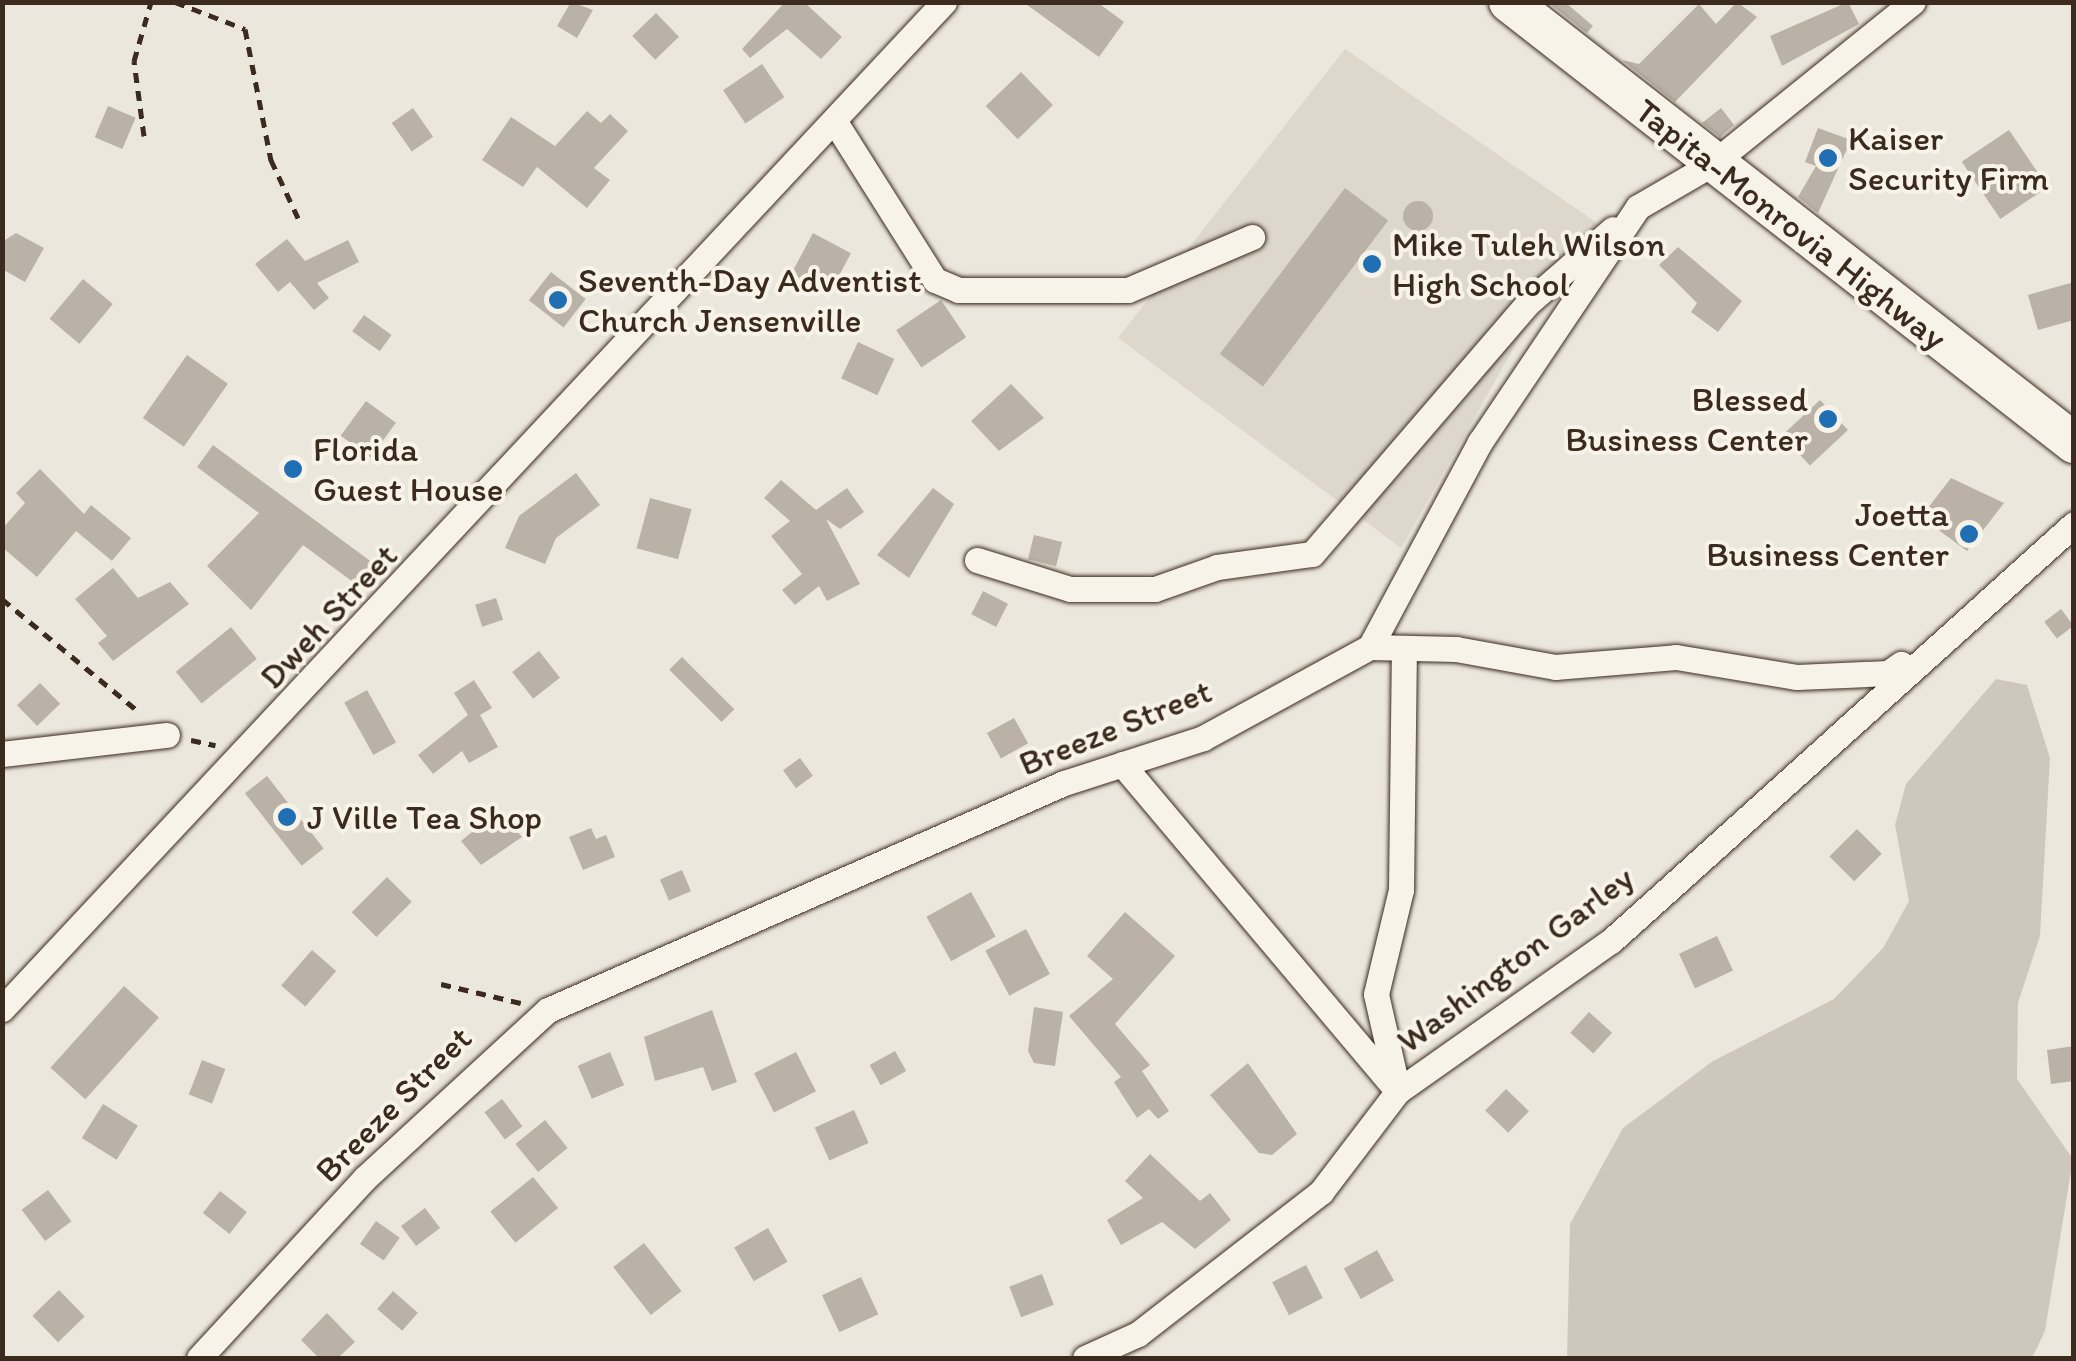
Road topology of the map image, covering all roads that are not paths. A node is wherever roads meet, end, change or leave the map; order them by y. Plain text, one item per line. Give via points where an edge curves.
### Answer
1 (944, 2) edge
2 (1509, 2) edge
3 (1913, 2) edge
4 (835, 122) junction
5 (1712, 164) junction
6 (1638, 206) junction
7 (1252, 237) dead end
8 (2074, 443) edge
9 (2074, 524) edge
10 (977, 560) dead end
11 (1934, 641) junction
12 (1370, 647) junction
13 (1404, 652) junction
14 (166, 735) road end
15 (2, 754) edge
16 (1122, 764) junction
17 (2, 1008) edge
18 (1398, 1090) junction
19 (199, 1358) edge
20 (1085, 1358) edge

1 - 4 street, Dweh Street
2 - 5 highway, Tapita-Monrovia Highway
3 - 5 street
4 - 7 street via 935,280 958,290 1128,290
4 - 17 street, Dweh Street via 718,234 569,411
5 - 6 street
5 - 8 highway, Tapita-Monrovia Highway
6 - 10 street via 1529,302 1312,554 1217,567 1155,589 1070,589
6 - 12 street via 1480,442
9 - 11 street, Washington Garley
11 - 13 street via 1888,673 1797,676 1676,657 1556,667 1456,649
11 - 18 street, Washington Garley via 1611,941
12 - 13 street
12 - 16 street, Breeze Street via 1203,738
13 - 18 street via 1401,890 1376,994
14 - 15 street
16 - 18 street
16 - 19 street, Breeze Street via 548,1010 365,1178
18 - 20 street, Washington Garley via 1309,1202 1138,1334

